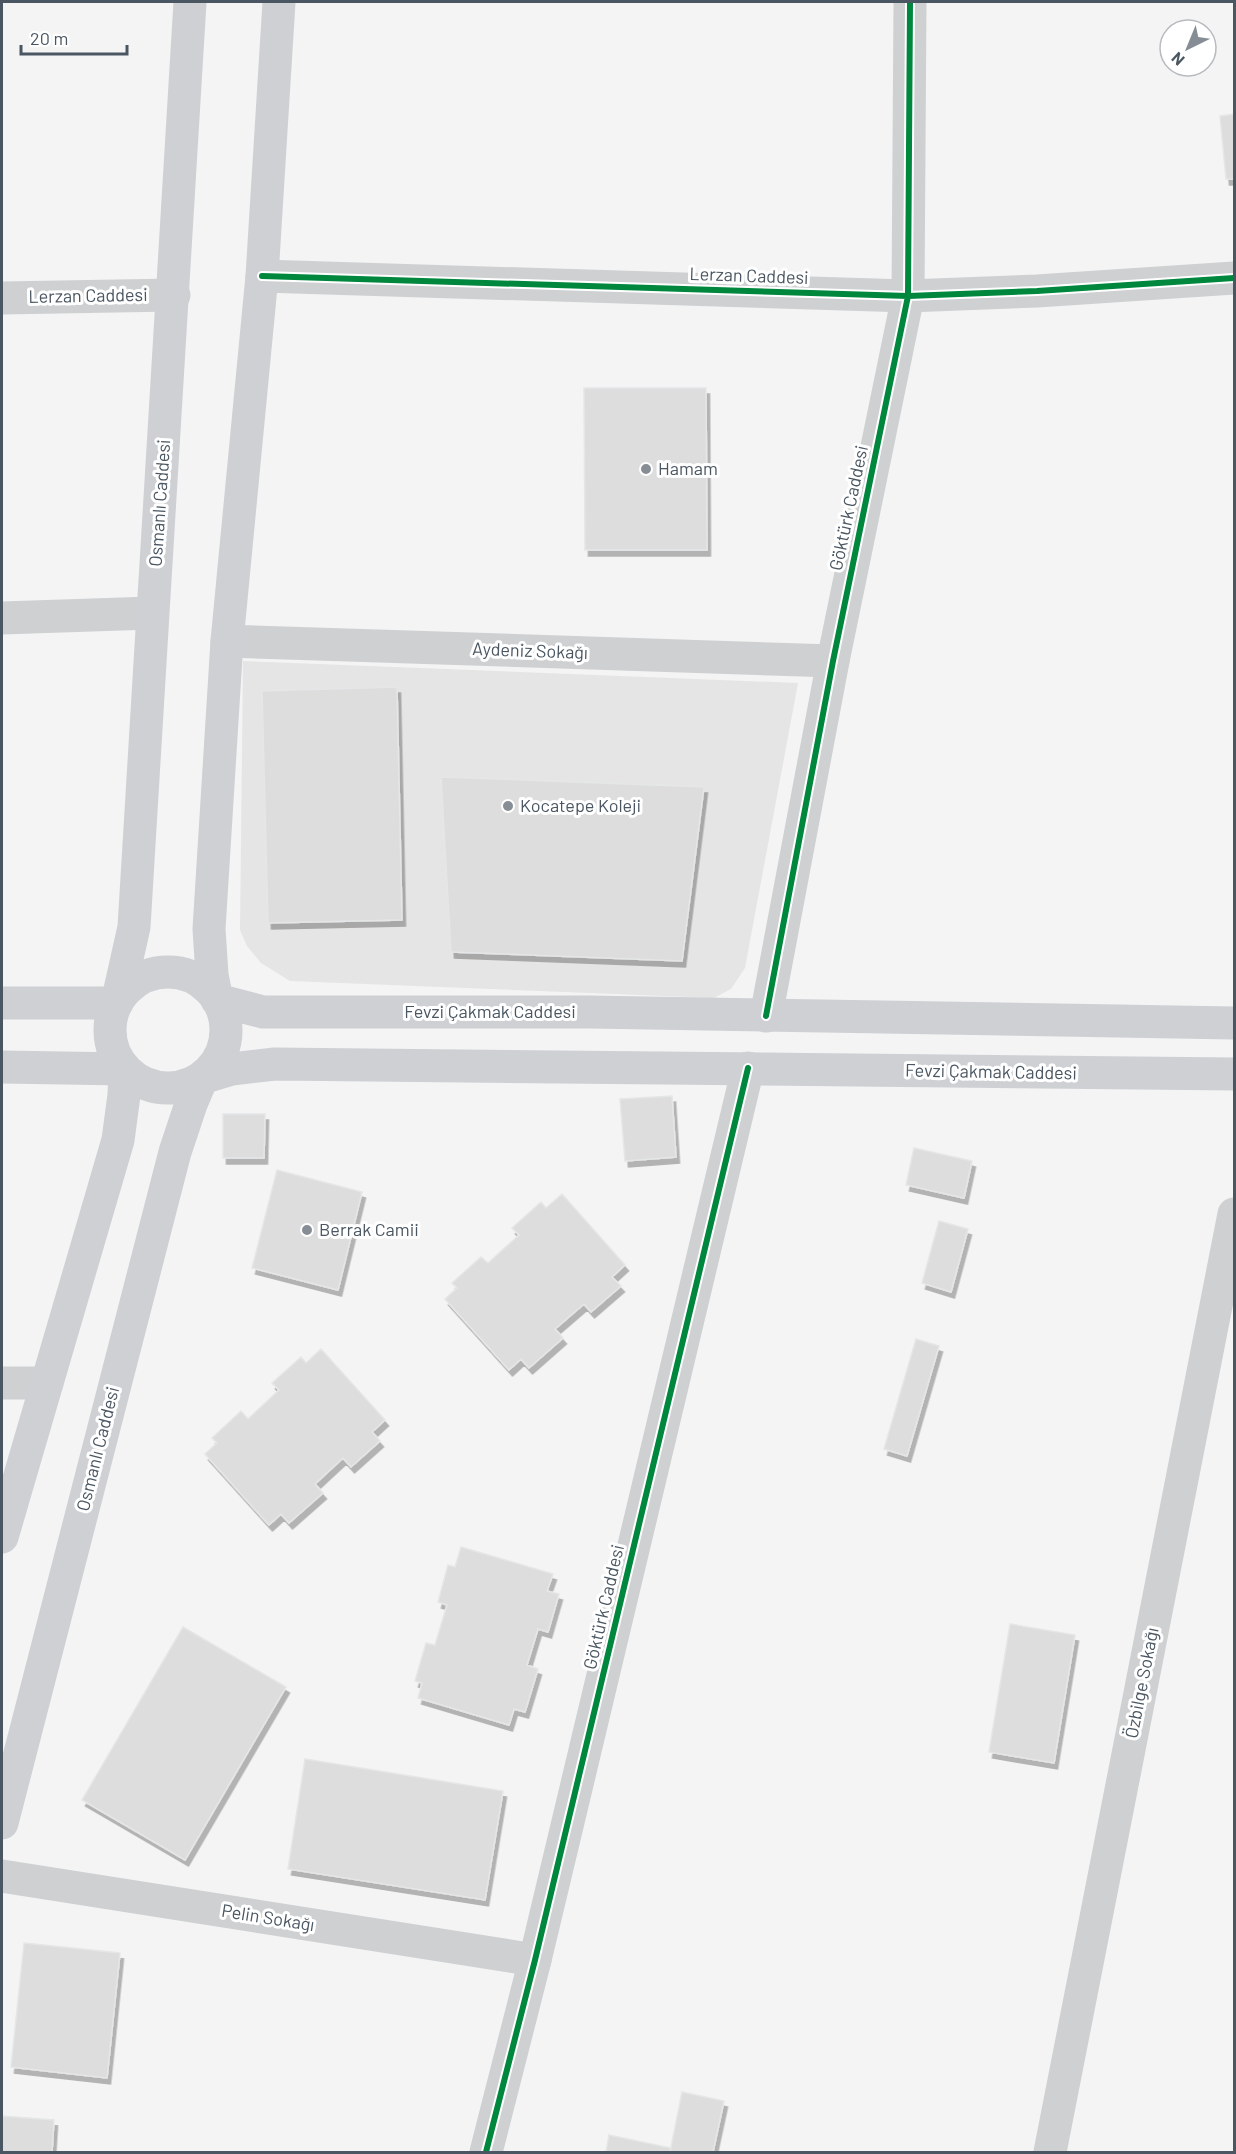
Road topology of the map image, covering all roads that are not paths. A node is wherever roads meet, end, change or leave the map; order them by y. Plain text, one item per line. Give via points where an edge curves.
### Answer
1 (190, 2) edge
2 (279, 2) edge
3 (910, 2) edge
4 (262, 276) junction
5 (1234, 278) edge
6 (174, 294) junction
7 (908, 296) junction
8 (2, 298) edge
9 (152, 613) junction
10 (2, 618) edge
11 (227, 641) junction
12 (833, 662) junction
13 (217, 1000) junction
14 (2, 1003) edge
15 (117, 1003) junction
16 (766, 1016) junction
17 (1234, 1023) edge
18 (2, 1067) edge
19 (748, 1068) junction
20 (124, 1069) junction
21 (1234, 1074) edge
22 (202, 1077) junction
23 (1234, 1214) edge
24 (2, 1383) edge
25 (47, 1383) junction
26 (2, 1537) edge
27 (2, 1823) edge
28 (2, 1876) edge
29 (535, 1960) junction
30 (486, 2152) edge
31 (1050, 2152) edge

1 - 6 main road, Osmanlı Caddesi
2 - 4 main road
3 - 7 street, Göktürk Caddesi
4 - 7 street, Lerzan Caddesi
4 - 11 main road
5 - 7 street, Lerzan Caddesi
6 - 8 street, Lerzan Caddesi
6 - 9 main road, Osmanlı Caddesi
7 - 12 street, Göktürk Caddesi
9 - 10 street
9 - 15 main road, Osmanlı Caddesi via 134,927
11 - 12 street, Aydeniz Sokağı
11 - 13 main road via 209,929
12 - 16 street, Göktürk Caddesi
13 - 15 main road via 199,981 170,972 140,979
13 - 16 main road, Fevzi Çakmak Caddesi via 263,1012
13 - 22 main road via 225,1018 226,1037 217,1060
14 - 15 main road
15 - 20 main road via 110,1034 114,1053
16 - 17 main road, Fevzi Çakmak Caddesi
16 - 19 main road
18 - 20 main road
19 - 21 main road, Fevzi Çakmak Caddesi
19 - 22 main road, Fevzi Çakmak Caddesi via 275,1064
19 - 29 street, Göktürk Caddesi
20 - 22 main road via 157,1088 177,1088
20 - 25 main road via 118,1140
22 - 27 main road, Osmanlı Caddesi via 175,1152
23 - 31 street, Özbilge Sokağı
24 - 25 street
25 - 26 main road
28 - 29 street, Pelin Sokağı
29 - 30 street, Göktürk Caddesi

